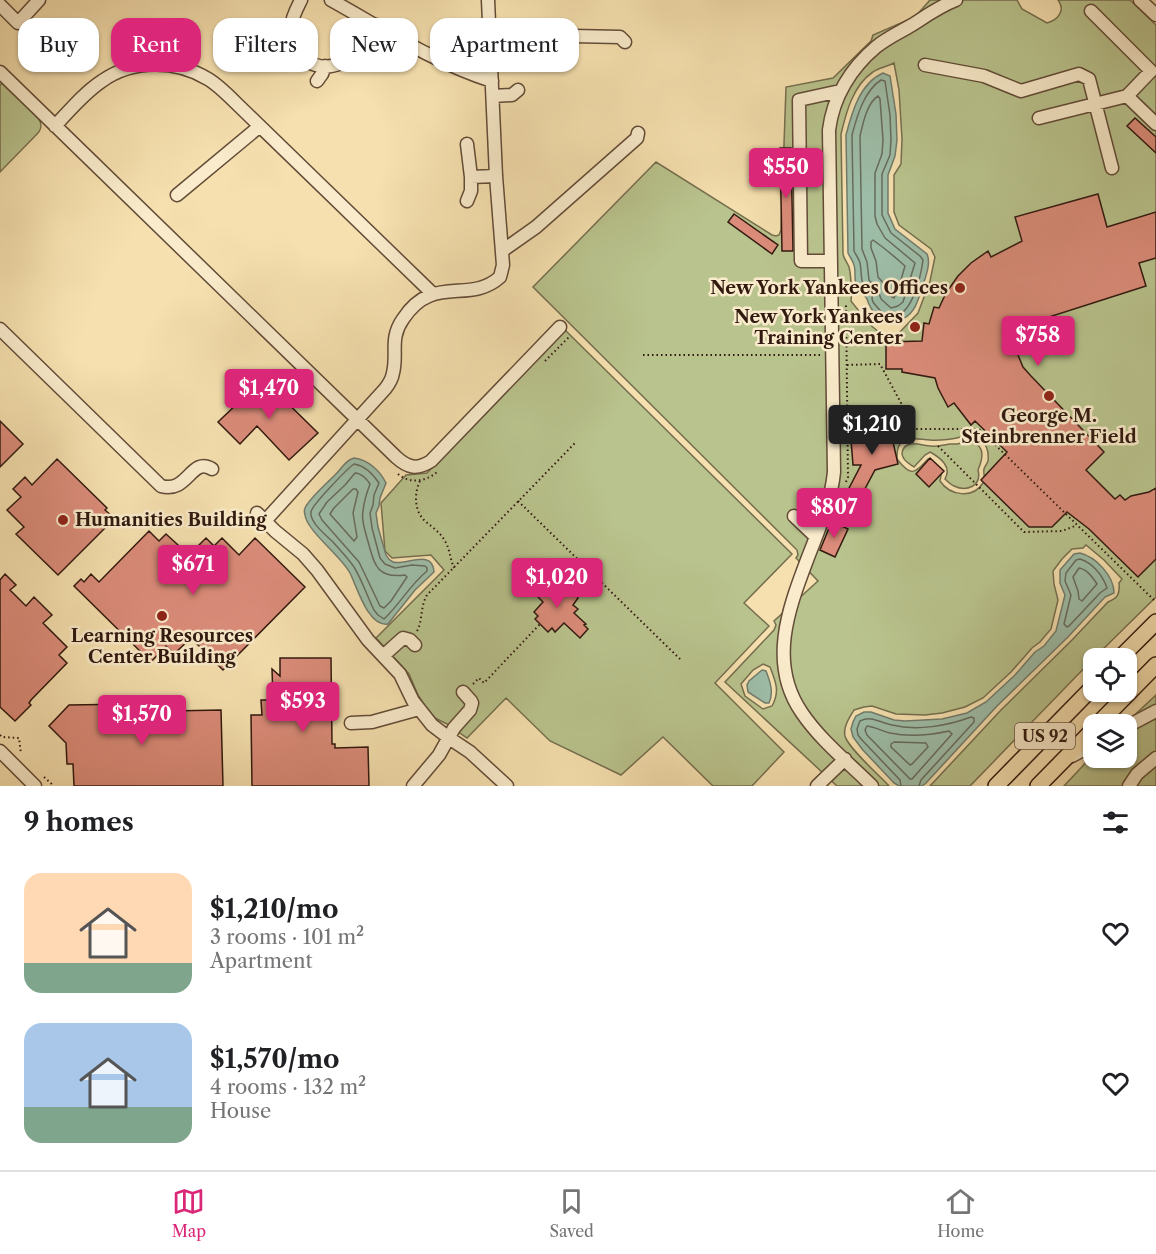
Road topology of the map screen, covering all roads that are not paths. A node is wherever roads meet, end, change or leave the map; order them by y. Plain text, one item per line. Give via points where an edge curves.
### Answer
1 (39, 0) edge
2 (300, 0) edge
3 (331, 0) edge
4 (488, 0) edge
5 (956, 0) edge
6 (1140, 0) edge
7 (0, 5) edge
8 (1090, 11) dead end
9 (1156, 15) edge
10 (363, 18) edge
11 (579, 36) edge
12 (625, 42) dead end
13 (418, 48) edge
14 (925, 65) dead end
15 (325, 66) junction
16 (330, 66) edge
17 (1, 74) edge
18 (1154, 74) edge
19 (317, 81) dead end
20 (492, 81) junction
21 (518, 90) dead end
22 (840, 91) junction
23 (493, 96) junction
24 (1127, 96) junction
25 (1096, 103) junction
26 (1039, 118) dead end
27 (1156, 124) edge
28 (55, 126) junction
29 (260, 126) junction
30 (638, 133) dead end
31 (467, 144) dead end
32 (1112, 168) dead end
33 (496, 176) junction
34 (471, 177) junction
35 (177, 195) dead end
36 (467, 201) dead end
37 (502, 251) junction
38 (830, 261) junction
39 (433, 294) junction
40 (560, 327) dead end
41 (0, 329) edge
42 (357, 420) junction
43 (212, 469) dead end
44 (794, 516) dead end
45 (816, 537) junction
46 (1156, 622) edge
47 (412, 643) road end
48 (1130, 648) edge
49 (383, 656) junction
50 (1156, 665) edge
51 (464, 693) road end
52 (1083, 697) edge
53 (419, 709) junction
54 (1156, 711) edge
55 (1108, 714) edge
56 (1137, 721) edge
57 (351, 723) dead end
58 (448, 738) junction
59 (1083, 740) edge
60 (1083, 750) edge
61 (0, 751) edge
62 (1156, 758) edge
63 (845, 759) junction
64 (1063, 760) junction
65 (35, 786) edge
66 (413, 786) edge
67 (507, 786) edge
68 (817, 786) edge
69 (872, 786) edge
70 (996, 786) edge
71 (1038, 786) edge
72 (1129, 786) edge

1 - 7 street via 18,22
2 - 15 street via 291,24 294,46 309,63
3 - 10 street
4 - 20 street
5 - 22 street via 877,46
6 - 9 street
8 - 18 street
11 - 12 street via 620,37
13 - 20 street via 468,74
14 - 25 street via 984,76 1020,91 1079,74 1089,79
15 - 16 street
15 - 19 street
17 - 28 street
18 - 24 street
20 - 23 street
21 - 23 street via 512,95
22 - 38 street via 828,140
22 - 38 street via 800,100 801,261
23 - 33 street
24 - 25 street
24 - 27 street
25 - 26 street
25 - 32 street
28 - 29 street via 103,80 120,70 153,65 176,66 209,80
28 - 42 street
29 - 35 street
29 - 39 street
30 - 37 street via 536,227
31 - 34 street
33 - 34 street
33 - 37 street
34 - 36 street
37 - 39 street via 500,277 490,285 478,290
38 - 45 street via 834,472
39 - 42 street via 403,319 396,333 390,382
40 - 42 street via 423,466 400,461
41 - 43 street via 161,486 174,488 201,466
42 - 49 street via 261,517 318,570
44 - 45 street
45 - 63 street via 792,599 784,671 803,715
46 - 48 main road
47 - 49 street via 400,639
49 - 53 street via 403,679
50 - 55 main road, US 92
51 - 58 street via 472,707
52 - 70 main road, US 92
53 - 57 street via 372,722
53 - 58 street
54 - 56 street
58 - 66 street
58 - 67 street via 470,752
59 - 64 main road, US 92
60 - 64 street
61 - 65 street
62 - 72 street
63 - 68 street
63 - 69 street
64 - 71 main road, US 92

